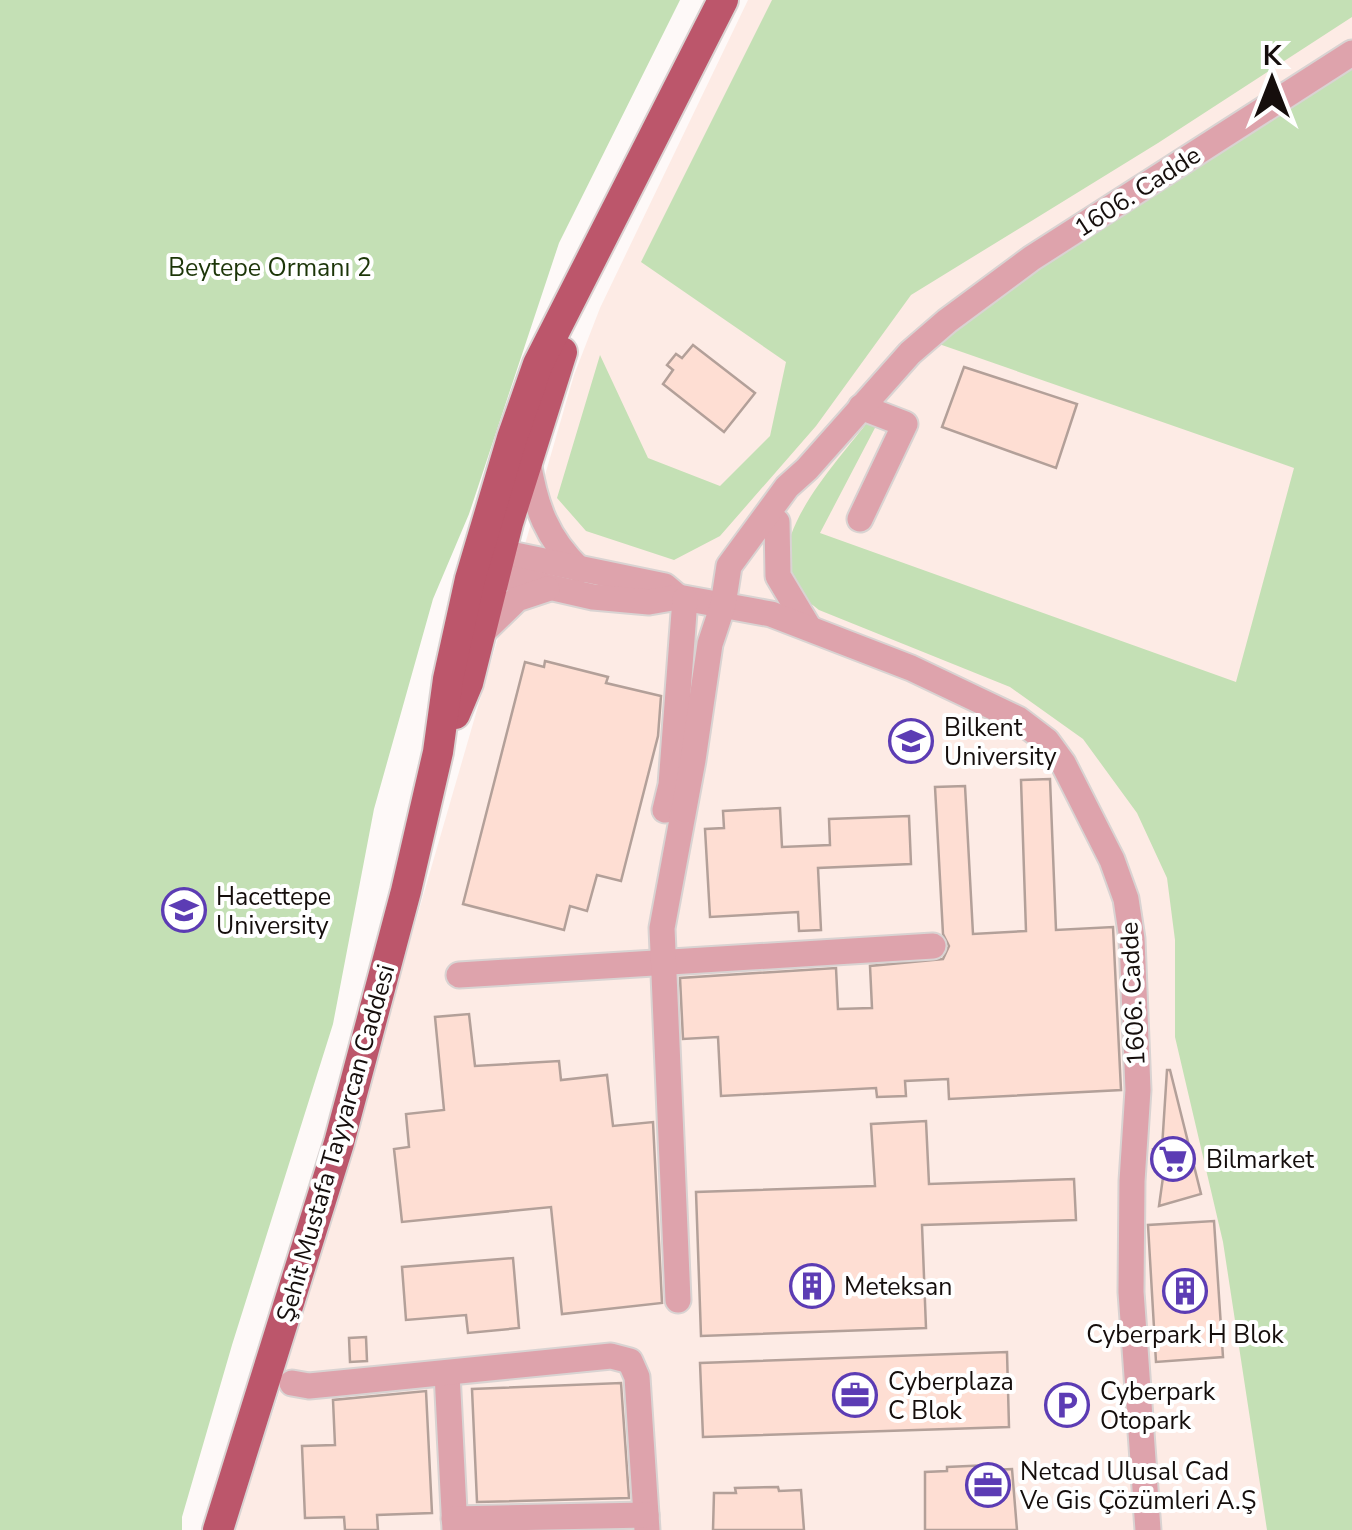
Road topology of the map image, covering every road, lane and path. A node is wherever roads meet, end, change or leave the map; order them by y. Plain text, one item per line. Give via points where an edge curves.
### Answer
1 (723, 0) edge
2 (1352, 53) edge
3 (570, 304) junction
4 (861, 406) junction
5 (528, 461) junction
6 (807, 469) junction
7 (860, 519) dead end
8 (777, 522) junction
9 (487, 561) junction
10 (580, 570) junction
11 (550, 588) junction
12 (726, 594) junction
13 (682, 598) junction
14 (808, 628) junction
15 (483, 632) junction
16 (438, 752) junction
17 (933, 946) dead end
18 (662, 960) junction
19 (459, 975) dead end
20 (678, 1300) dead end
21 (447, 1373) junction
22 (292, 1382) dead end
23 (646, 1522) edge
24 (454, 1524) edge
25 (218, 1530) edge
26 (1148, 1530) edge

1 - 3 main road, Şehit Mustafa Tayyarcan Caddesi
2 - 4 street, 1606. Cadde via 986,289 910,353
3 - 5 main road, Şehit Mustafa Tayyarcan Caddesi via 559,366
3 - 9 main road, Şehit Mustafa Tayyarcan Caddesi via 538,364
4 - 6 street, 1606. Cadde
4 - 7 street via 905,424
5 - 9 main road, Şehit Mustafa Tayyarcan Caddesi
5 - 10 street via 542,522
6 - 8 street, 1606. Cadde
6 - 12 street, 1606. Cadde via 729,566
8 - 12 street, 1606. Cadde
8 - 14 street via 778,576
9 - 10 street
9 - 11 street
9 - 15 main road, Şehit Mustafa Tayyarcan Caddesi
9 - 16 main road, Şehit Mustafa Tayyarcan Caddesi via 448,679
10 - 13 street via 665,586
11 - 13 street via 650,602
11 - 15 street via 517,598
12 - 13 street
12 - 14 street, 1606. Cadde
12 - 18 street via 710,644
13 - 18 street via 671,785 650,909 650,940
14 - 26 street, 1606. Cadde via 911,668 1018,719 1047,741 1112,860 1132,939 1138,1090 1131,1292
15 - 16 main road, Şehit Mustafa Tayyarcan Caddesi
16 - 25 main road, Şehit Mustafa Tayyarcan Caddesi via 339,1143
17 - 18 street
18 - 19 street
18 - 20 street
21 - 22 street
21 - 23 street via 611,1356 630,1361
21 - 24 street
23 - 24 street

